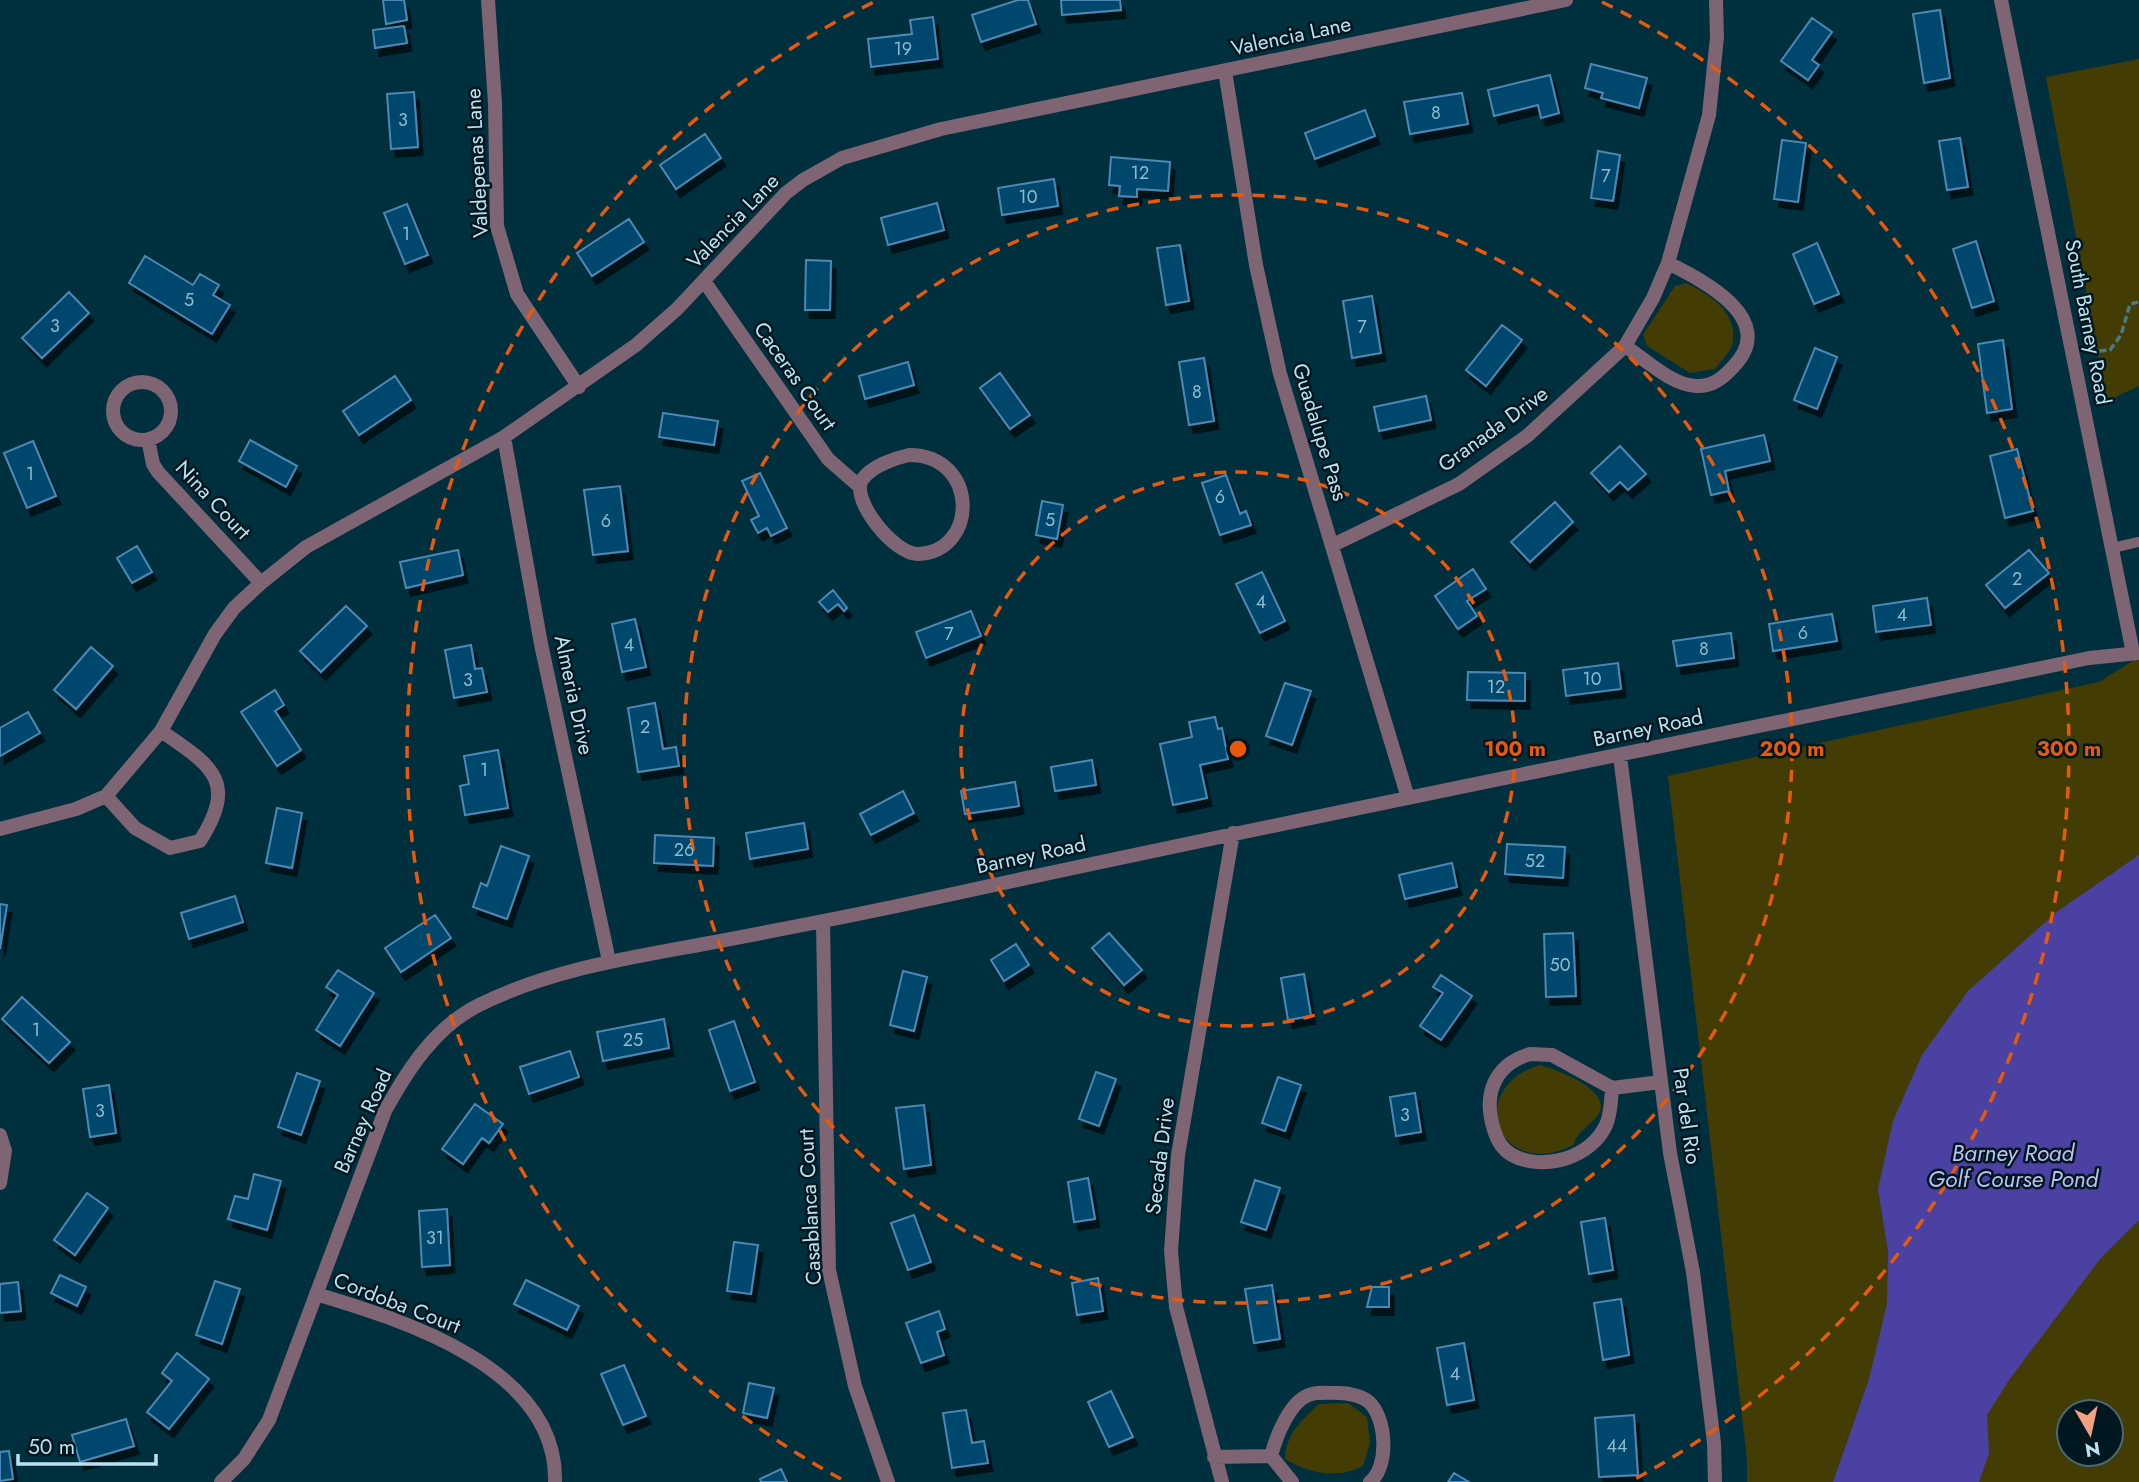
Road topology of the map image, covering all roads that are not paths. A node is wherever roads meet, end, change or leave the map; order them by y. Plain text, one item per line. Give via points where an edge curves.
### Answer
1 (488, 0) edge
2 (1566, 0) edge
3 (1716, 0) edge
4 (2001, 0) edge
5 (1225, 71) junction
6 (1668, 263) junction
7 (704, 281) junction
8 (1625, 346) junction
9 (579, 387) junction
10 (504, 436) junction
11 (148, 439) junction
12 (860, 487) junction
13 (2139, 542) edge
14 (1333, 545) junction
15 (2112, 548) junction
16 (261, 583) junction
17 (2136, 653) edge
18 (162, 731) junction
19 (1620, 756) junction
20 (106, 796) junction
21 (1408, 798) junction
22 (0, 829) edge
23 (1233, 833) junction
24 (823, 922) junction
25 (609, 961) junction
26 (1661, 1082) junction
27 (1612, 1088) junction
28 (0, 1135) edge
29 (0, 1183) edge
30 (316, 1294) junction
31 (1271, 1455) junction
32 (1214, 1457) junction
33 (221, 1482) edge
34 (555, 1482) edge
35 (888, 1482) edge
36 (1222, 1482) edge
37 (1292, 1482) edge
38 (1370, 1482) edge
39 (1715, 1482) edge

1 - 9 street, Valdepenas Lane via 497,226 517,294
2 - 5 street, Valencia Lane
3 - 6 street, Granada Drive via 1709,115
4 - 15 street, South Barney Road
5 - 7 street, Valencia Lane via 941,129 842,158 786,193
5 - 14 street, Guadalupe Pass via 1256,265 1280,374
6 - 8 street, Granada Drive
6 - 8 street via 1716,288 1736,306 1745,324 1746,342 1736,364 1718,382 1695,386 1674,379
7 - 9 street, Valencia Lane via 636,345
7 - 12 street, Caceras Court via 828,458
8 - 14 street, Granada Drive via 1527,436 1459,484
9 - 10 street, Valencia Lane
10 - 16 street, Valencia Lane via 306,547
10 - 25 street, Almeria Drive via 541,644
11 - 11 street via 167,426 170,403 156,384 133,383 116,397 114,419 127,436
11 - 16 street, Nina Court via 158,472
12 - 12 street, Caceras Court via 883,533 900,550 930,551 949,540 961,521 964,499 957,478 931,457 898,457 867,475
13 - 15 lane
14 - 21 street, Guadalupe Pass
15 - 17 street, South Barney Road
16 - 18 street, Valencia Lane via 215,634
17 - 19 street, Barney Road via 2089,657
18 - 20 street, Valencia Lane
18 - 20 street via 206,762 217,781 217,814 200,841 170,848 135,828
19 - 21 street, Barney Road
19 - 26 street, Par del Rio
20 - 22 street, Valencia Lane
21 - 23 street, Barney Road
23 - 24 street, Barney Road
23 - 32 street, Secada Drive via 1172,1204 1176,1307
24 - 25 street, Barney Road
24 - 35 street, Casablanca Court via 829,1270 855,1386
25 - 30 street, Barney Road via 528,984 475,1007 442,1032 411,1065 385,1111
26 - 27 street
26 - 39 street, Par del Rio via 1693,1272
27 - 27 street via 1552,1055 1517,1058 1491,1086 1489,1110 1498,1142 1511,1155 1531,1162 1554,1162 1578,1154 1605,1128
28 - 29 street via 5,1151
30 - 33 street, Barney Road via 269,1420 244,1459
30 - 34 street, Cordoba Court via 430,1334 485,1363 526,1402 540,1423 551,1444
31 - 32 street
31 - 37 street
31 - 38 street via 1275,1438 1295,1406 1309,1394 1347,1393 1368,1401 1377,1413 1383,1462
32 - 36 street, Secada Drive

